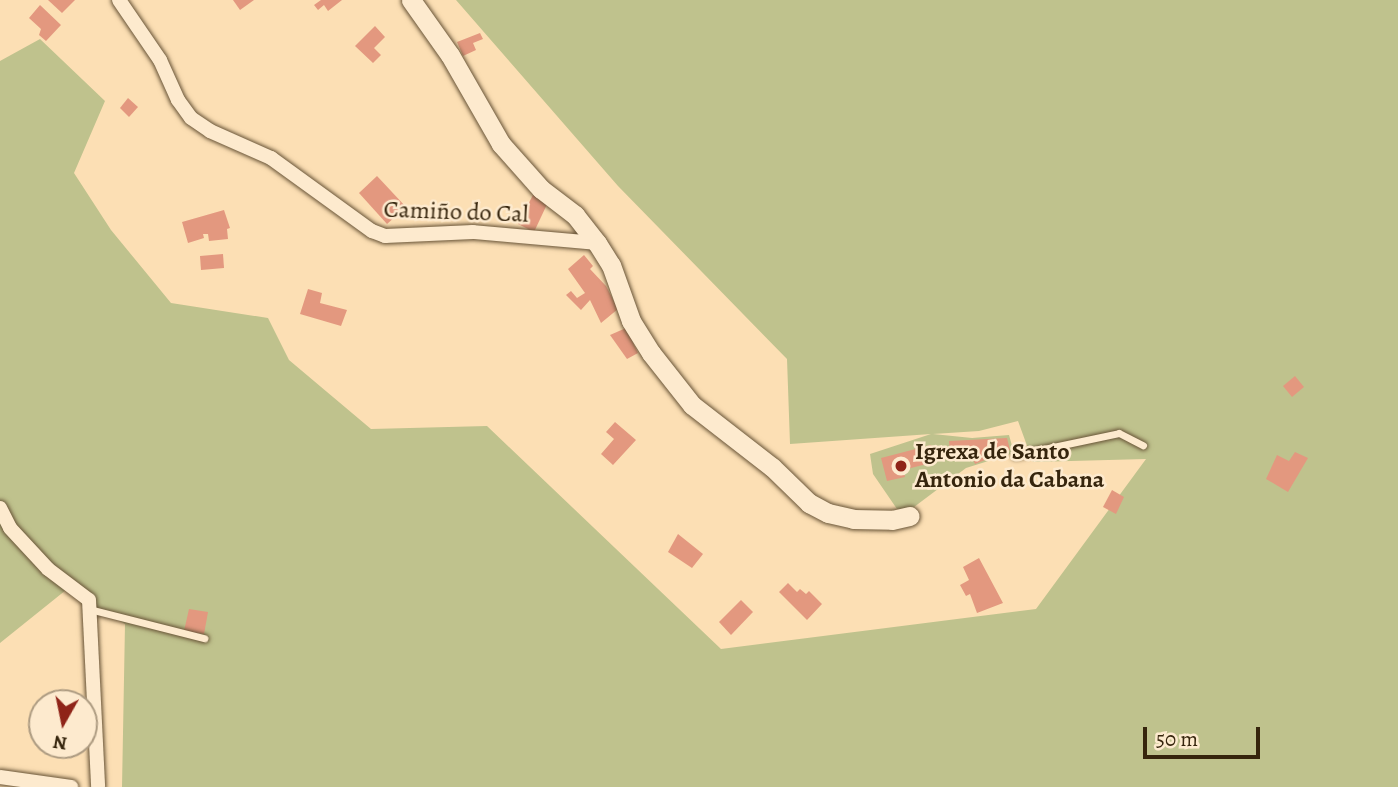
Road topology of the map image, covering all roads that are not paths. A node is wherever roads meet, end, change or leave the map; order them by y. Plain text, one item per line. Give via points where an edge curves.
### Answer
1 (411, 0) edge
2 (122, 1) edge
3 (597, 243) junction
4 (1143, 445) dead end
5 (1015, 455) dead end
6 (0, 508) edge
7 (910, 516) dead end
8 (89, 609) junction
9 (204, 638) dead end
10 (0, 777) edge
11 (71, 787) edge
12 (98, 787) edge

1 - 3 street via 450,55 501,144 541,188 575,215
2 - 3 street, Camiño do Cal via 191,118 271,158 372,231 385,236 473,232
3 - 7 street via 611,265 631,321 692,405 772,467 809,503 828,513 853,519
4 - 5 lane via 1119,433
6 - 8 street via 10,528 48,569 89,600
8 - 9 lane
8 - 12 street
10 - 11 street

